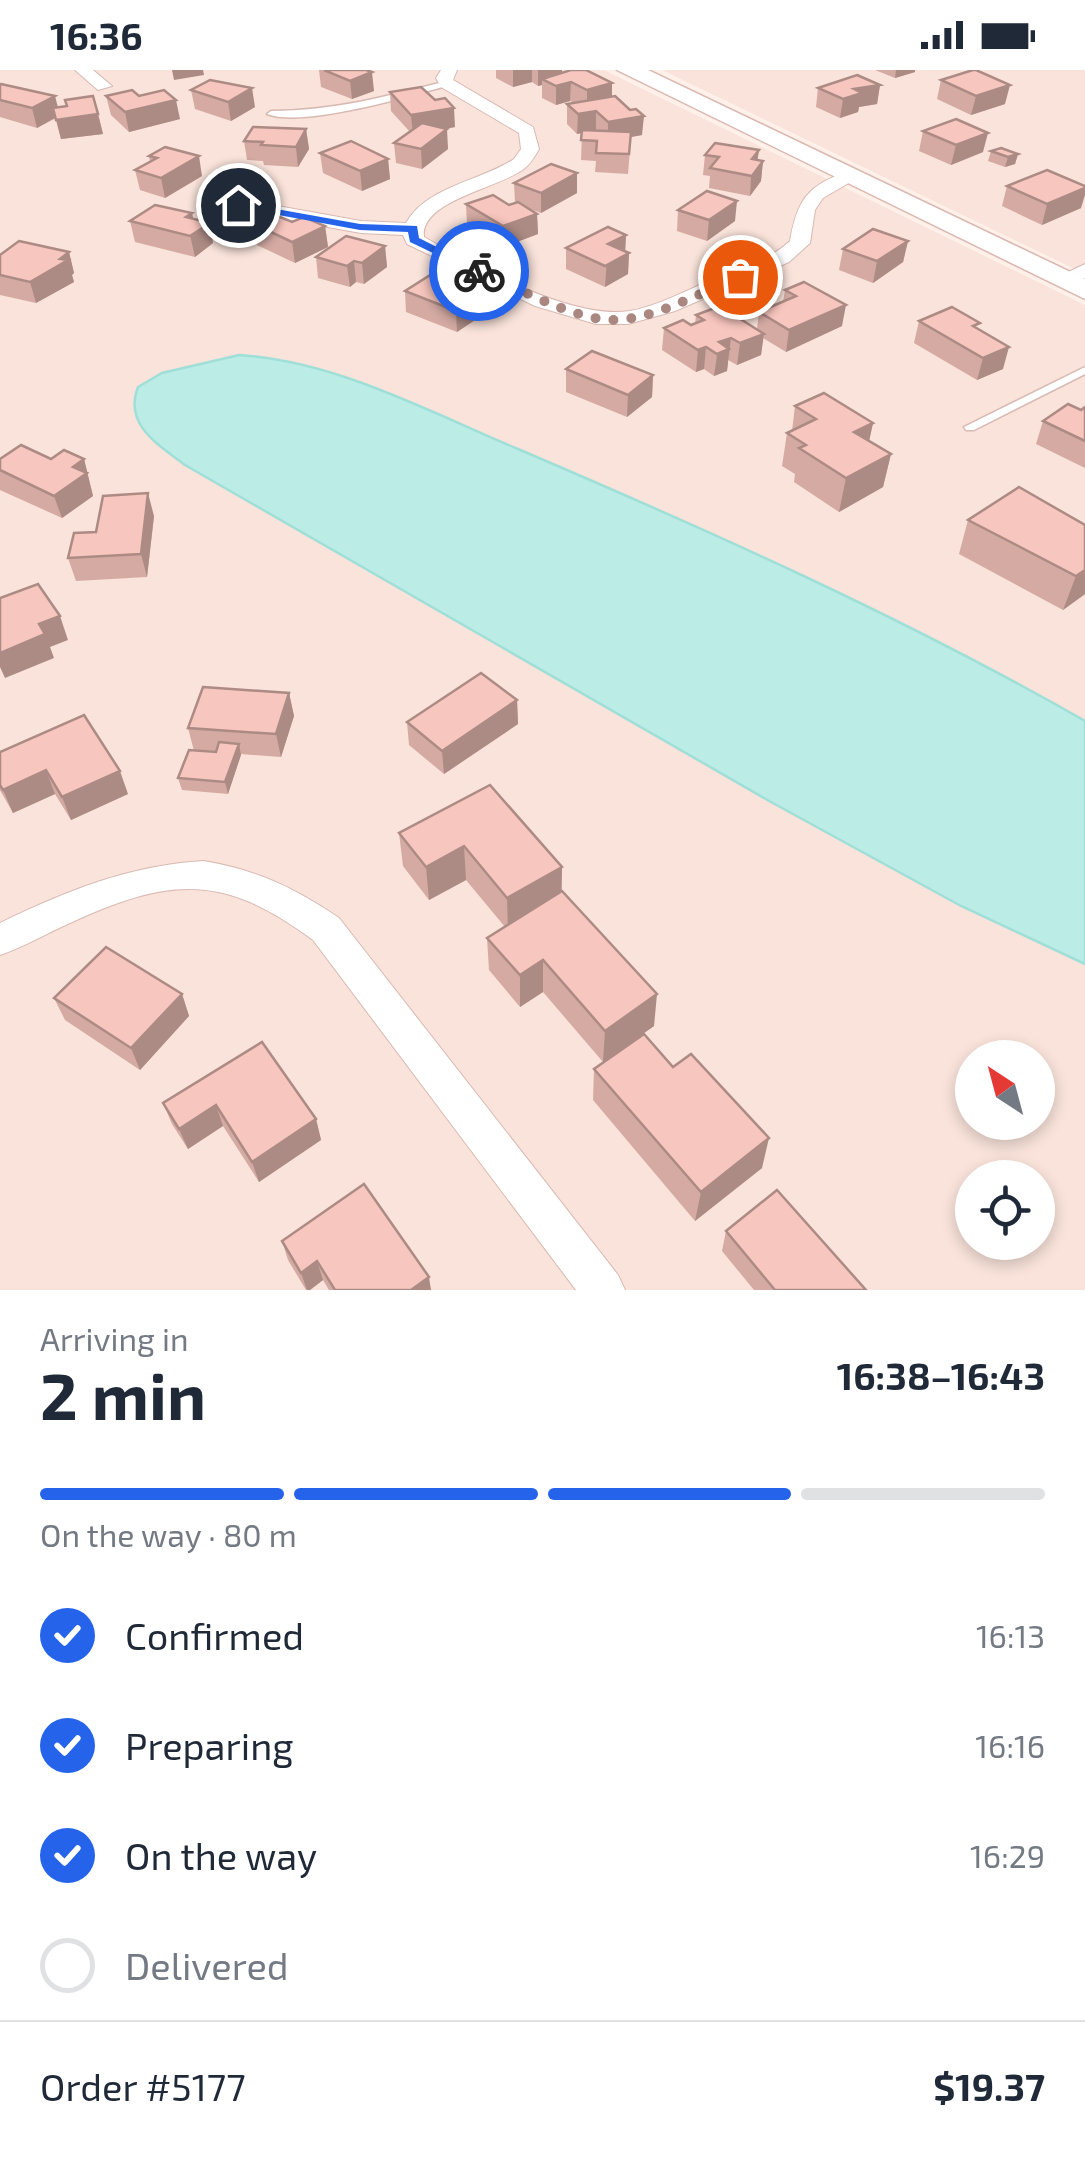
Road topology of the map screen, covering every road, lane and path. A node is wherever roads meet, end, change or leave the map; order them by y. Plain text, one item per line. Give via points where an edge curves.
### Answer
1 (84, 70) edge
2 (628, 70) edge
3 (448, 76) edge
4 (104, 86) dead end
5 (270, 114) dead end
6 (850, 176) junction
7 (238, 205) dead end
8 (413, 228) junction
9 (1078, 280) edge
10 (1085, 370) edge
11 (970, 427) dead end
12 (0, 940) edge
13 (603, 1290) edge

1 - 4 street
2 - 6 street
3 - 5 lane via 351,106
3 - 8 street via 527,131 529,152 506,173 428,204
6 - 8 street via 816,194 805,210 800,243 775,263 623,318 590,315 433,251 414,240
6 - 9 street
7 - 8 street via 360,227
10 - 11 lane
12 - 13 street via 90,895 190,875 266,888 304,910 326,929

